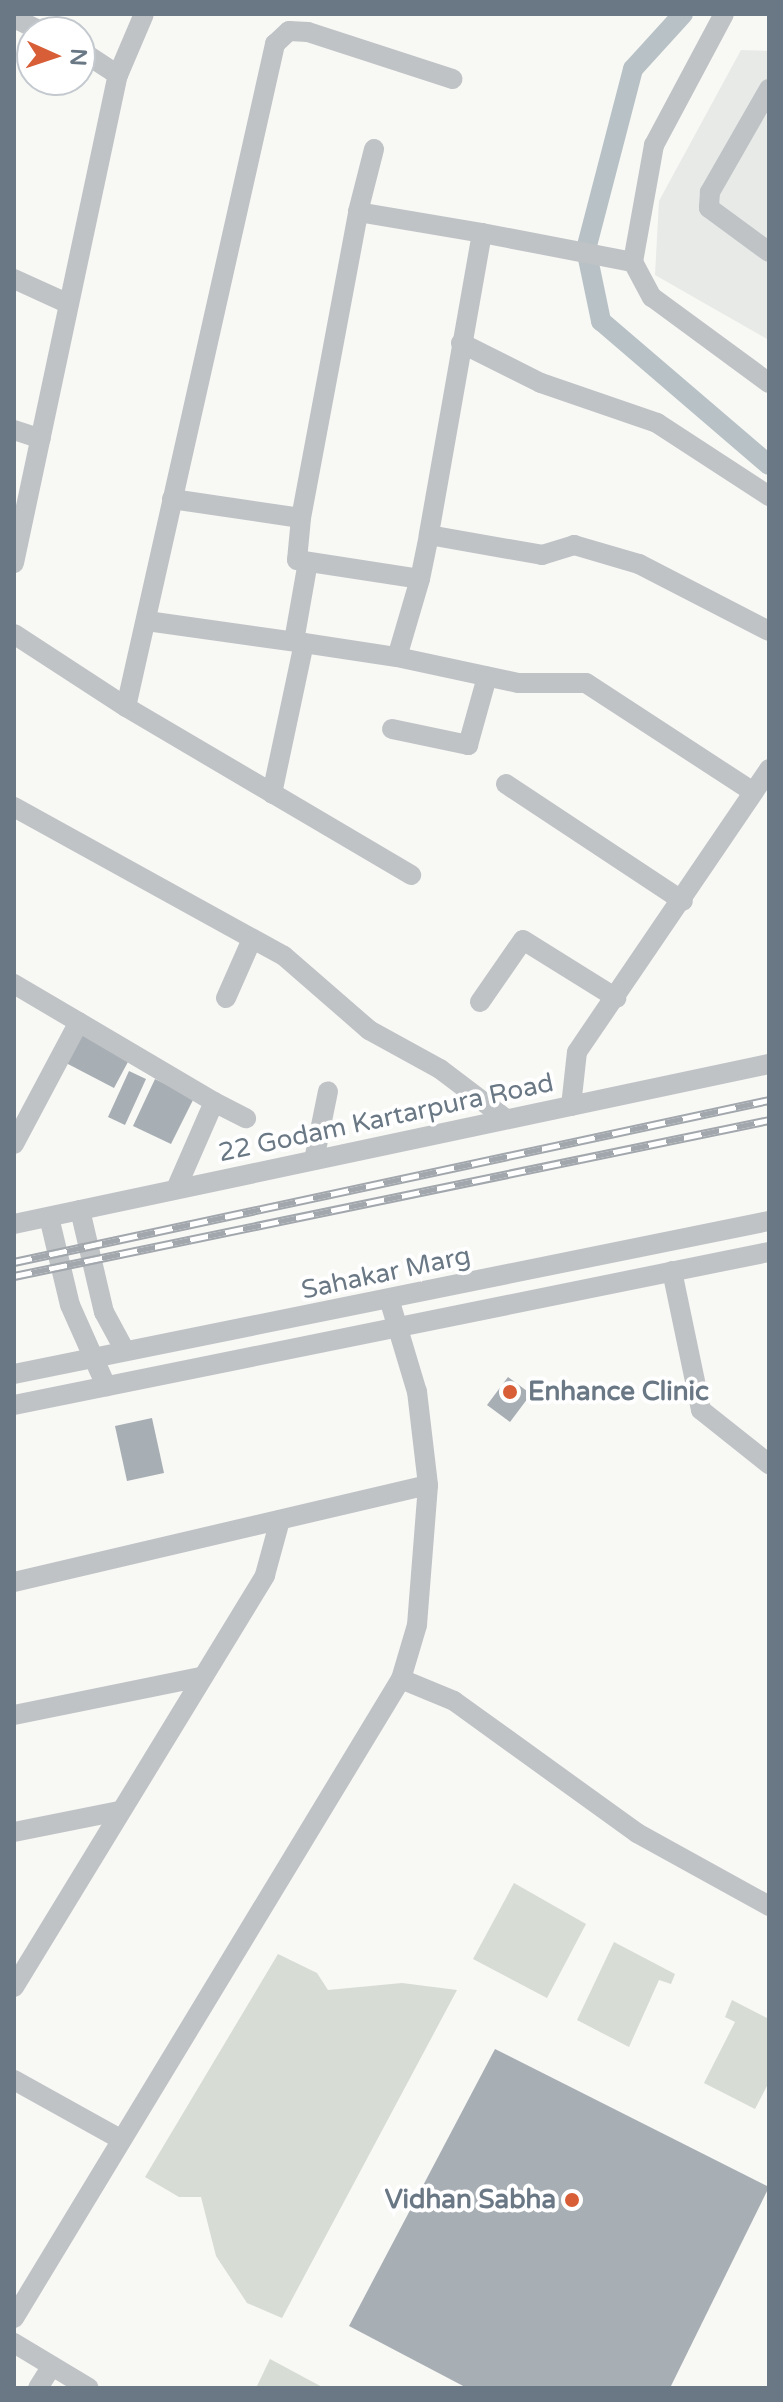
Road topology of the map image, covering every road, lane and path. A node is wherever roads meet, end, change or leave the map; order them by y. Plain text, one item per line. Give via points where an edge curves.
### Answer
1 (144, 14) edge
2 (724, 14) edge
3 (96, 61) edge
4 (118, 75) junction
5 (453, 79) dead end
6 (769, 89) edge
7 (374, 149) dead end
8 (358, 212) junction
9 (482, 233) junction
10 (769, 252) edge
11 (626, 262) junction
12 (14, 279) edge
13 (69, 304) junction
14 (461, 343) junction
15 (769, 383) edge
16 (14, 430) edge
17 (41, 439) junction
18 (769, 496) edge
19 (172, 499) junction
20 (301, 518) junction
21 (429, 535) junction
22 (308, 562) junction
23 (14, 563) edge
24 (420, 579) junction
25 (147, 621) junction
26 (769, 631) edge
27 (14, 634) edge
28 (299, 642) junction
29 (397, 657) junction
30 (487, 677) junction
31 (126, 707) junction
32 (392, 729) dead end
33 (769, 769) edge
34 (506, 784) dead end
35 (753, 792) junction
36 (272, 794) junction
37 (14, 807) edge
38 (411, 875) dead end
39 (683, 901) junction
40 (252, 939) junction
41 (14, 984) edge
42 (226, 998) dead end
43 (616, 998) junction
44 (480, 1002) dead end
45 (79, 1022) junction
46 (767, 1061) edge
47 (328, 1091) dead end
48 (214, 1102) junction
49 (571, 1106) junction
50 (246, 1118) dead end
51 (506, 1119) junction
52 (14, 1144) edge
53 (314, 1160) junction
54 (176, 1189) junction
55 (80, 1210) junction
56 (49, 1217) junction
57 (17, 1218) edge
58 (769, 1221) edge
59 (769, 1252) edge
60 (672, 1271) junction
61 (390, 1302) junction
62 (395, 1329) junction
63 (124, 1349) junction
64 (93, 1355) junction
65 (14, 1374) edge
66 (106, 1386) junction
67 (14, 1405) edge
68 (769, 1464) edge
69 (428, 1485) junction
70 (280, 1520) junction
71 (14, 1582) edge
72 (200, 1677) junction
73 (401, 1679) junction
74 (14, 1715) edge
75 (119, 1811) junction
76 (14, 1832) edge
77 (769, 1906) edge
78 (38, 1946) junction
79 (14, 1952) edge
80 (14, 1987) edge
81 (14, 2080) edge
82 (120, 2139) junction
83 (14, 2318) edge
84 (14, 2343) edge
85 (52, 2366) junction
86 (38, 2388) edge
87 (89, 2388) edge

1 - 4 street
2 - 11 street via 654,145
3 - 4 street
4 - 13 street
5 - 19 street via 308,32 289,31 275,44
6 - 10 street via 710,192 709,208
7 - 8 street
8 - 9 street
8 - 20 street
9 - 11 street
9 - 14 street
11 - 15 street via 652,297
12 - 13 street
13 - 17 street
14 - 18 street via 541,383 657,423
14 - 21 street
16 - 17 street
17 - 23 street
19 - 20 street
19 - 25 street
20 - 22 street via 297,560
21 - 24 street
21 - 26 street via 542,555 574,545 639,564
22 - 24 street
22 - 28 street
24 - 29 street
25 - 28 street
25 - 31 street
27 - 31 street
28 - 29 street
28 - 36 street
29 - 30 street
30 - 32 street via 468,745
30 - 35 street via 586,683
31 - 36 street
33 - 35 street
34 - 39 street
35 - 39 street
36 - 38 street
37 - 40 street
39 - 43 street
40 - 42 street
40 - 51 street via 314,976 369,1030 440,1069
41 - 45 street
43 - 44 street via 523,940
43 - 49 street via 577,1052
45 - 48 street
45 - 52 street
46 - 49 street, 22 Godam Kartarpura Road
47 - 53 street
48 - 50 street
48 - 54 street
49 - 51 street, 22 Godam Kartarpura Road
51 - 53 street, 22 Godam Kartarpura Road
53 - 54 street, 22 Godam Kartarpura Road
54 - 55 street, 22 Godam Kartarpura Road
55 - 56 street, 22 Godam Kartarpura Road
55 - 63 street via 104,1312
56 - 57 street, 22 Godam Kartarpura Road
56 - 64 street via 70,1305
58 - 61 street, Sahakar Marg
59 - 60 street, Sahakar Marg
60 - 62 street, Sahakar Marg
60 - 68 street via 701,1410
61 - 62 street
61 - 63 street, Sahakar Marg
62 - 66 street, Sahakar Marg
62 - 69 street via 417,1392
63 - 64 street, Sahakar Marg
64 - 65 street, Sahakar Marg
64 - 66 street
66 - 67 street, Sahakar Marg
69 - 70 street
69 - 73 street via 417,1625
70 - 71 street
70 - 72 street via 265,1575
72 - 74 street
72 - 75 street
73 - 77 street via 466,1708 637,1833
73 - 82 street
75 - 76 street
75 - 78 street
78 - 79 street
78 - 80 street
81 - 82 street
82 - 83 street
84 - 85 street
85 - 86 street
85 - 87 street

